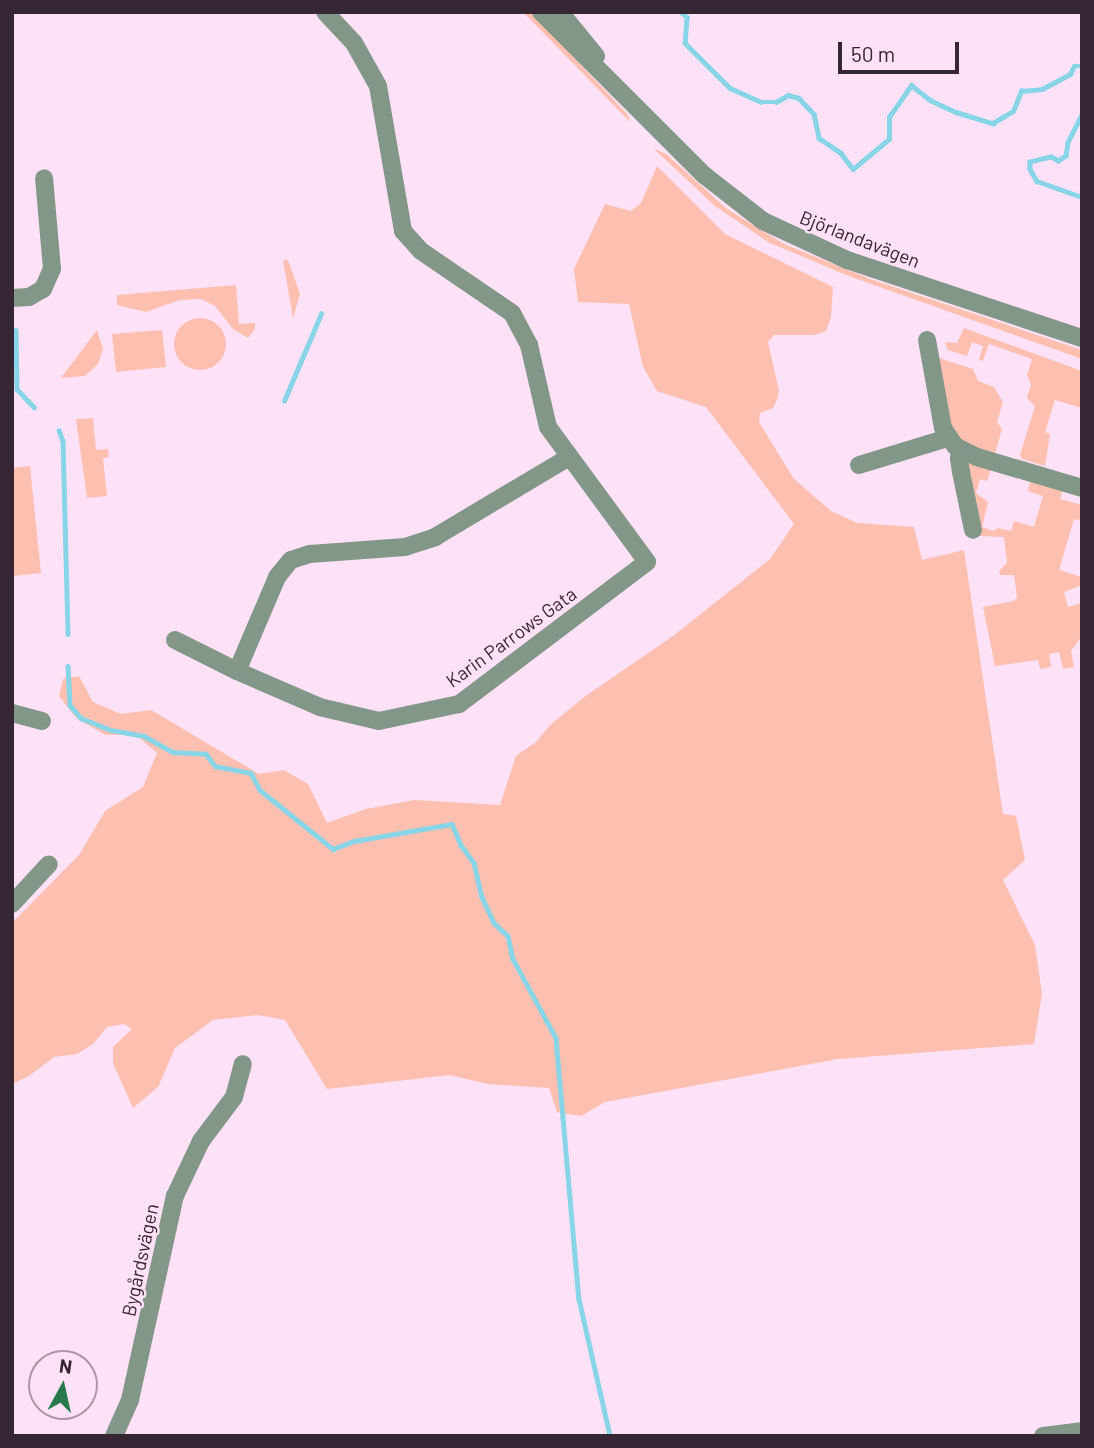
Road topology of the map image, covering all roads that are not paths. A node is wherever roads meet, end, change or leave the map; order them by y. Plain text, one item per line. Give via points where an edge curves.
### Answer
1 (326, 12) edge
2 (541, 12) edge
3 (560, 12) edge
4 (654, 126) junction
5 (44, 178) dead end
6 (12, 298) edge
7 (1082, 338) edge
8 (927, 340) dead end
9 (948, 438) junction
10 (962, 451) junction
11 (569, 457) junction
12 (859, 465) dead end
13 (1082, 488) edge
14 (973, 530) dead end
15 (174, 640) dead end
16 (237, 671) junction
17 (12, 713) edge
18 (43, 721) dead end
19 (49, 864) dead end
20 (12, 904) edge
21 (243, 1064) dead end
22 (1082, 1431) edge
23 (114, 1436) edge
24 (1043, 1436) edge

1 - 11 street via 354,43 378,86 403,231 421,251 512,313 529,345 548,426
2 - 4 street, Björlandavägen
3 - 4 street, Björlandavägen
4 - 7 street, Björlandavägen via 731,198 796,238 930,289
5 - 6 street via 52,269 44,289 29,297
8 - 9 street
9 - 10 street
9 - 12 street
10 - 13 street
10 - 14 street via 959,458
11 - 16 street via 435,537 405,547 310,554 291,560 277,577
11 - 16 street, Karin Parrows Gata via 647,562 459,704 379,721 320,707
15 - 16 street, Karin Parrows Gata
17 - 18 street
19 - 20 street
21 - 23 street, Bygårdsvägen via 234,1097 201,1141 175,1196 142,1354 130,1400
22 - 24 street

